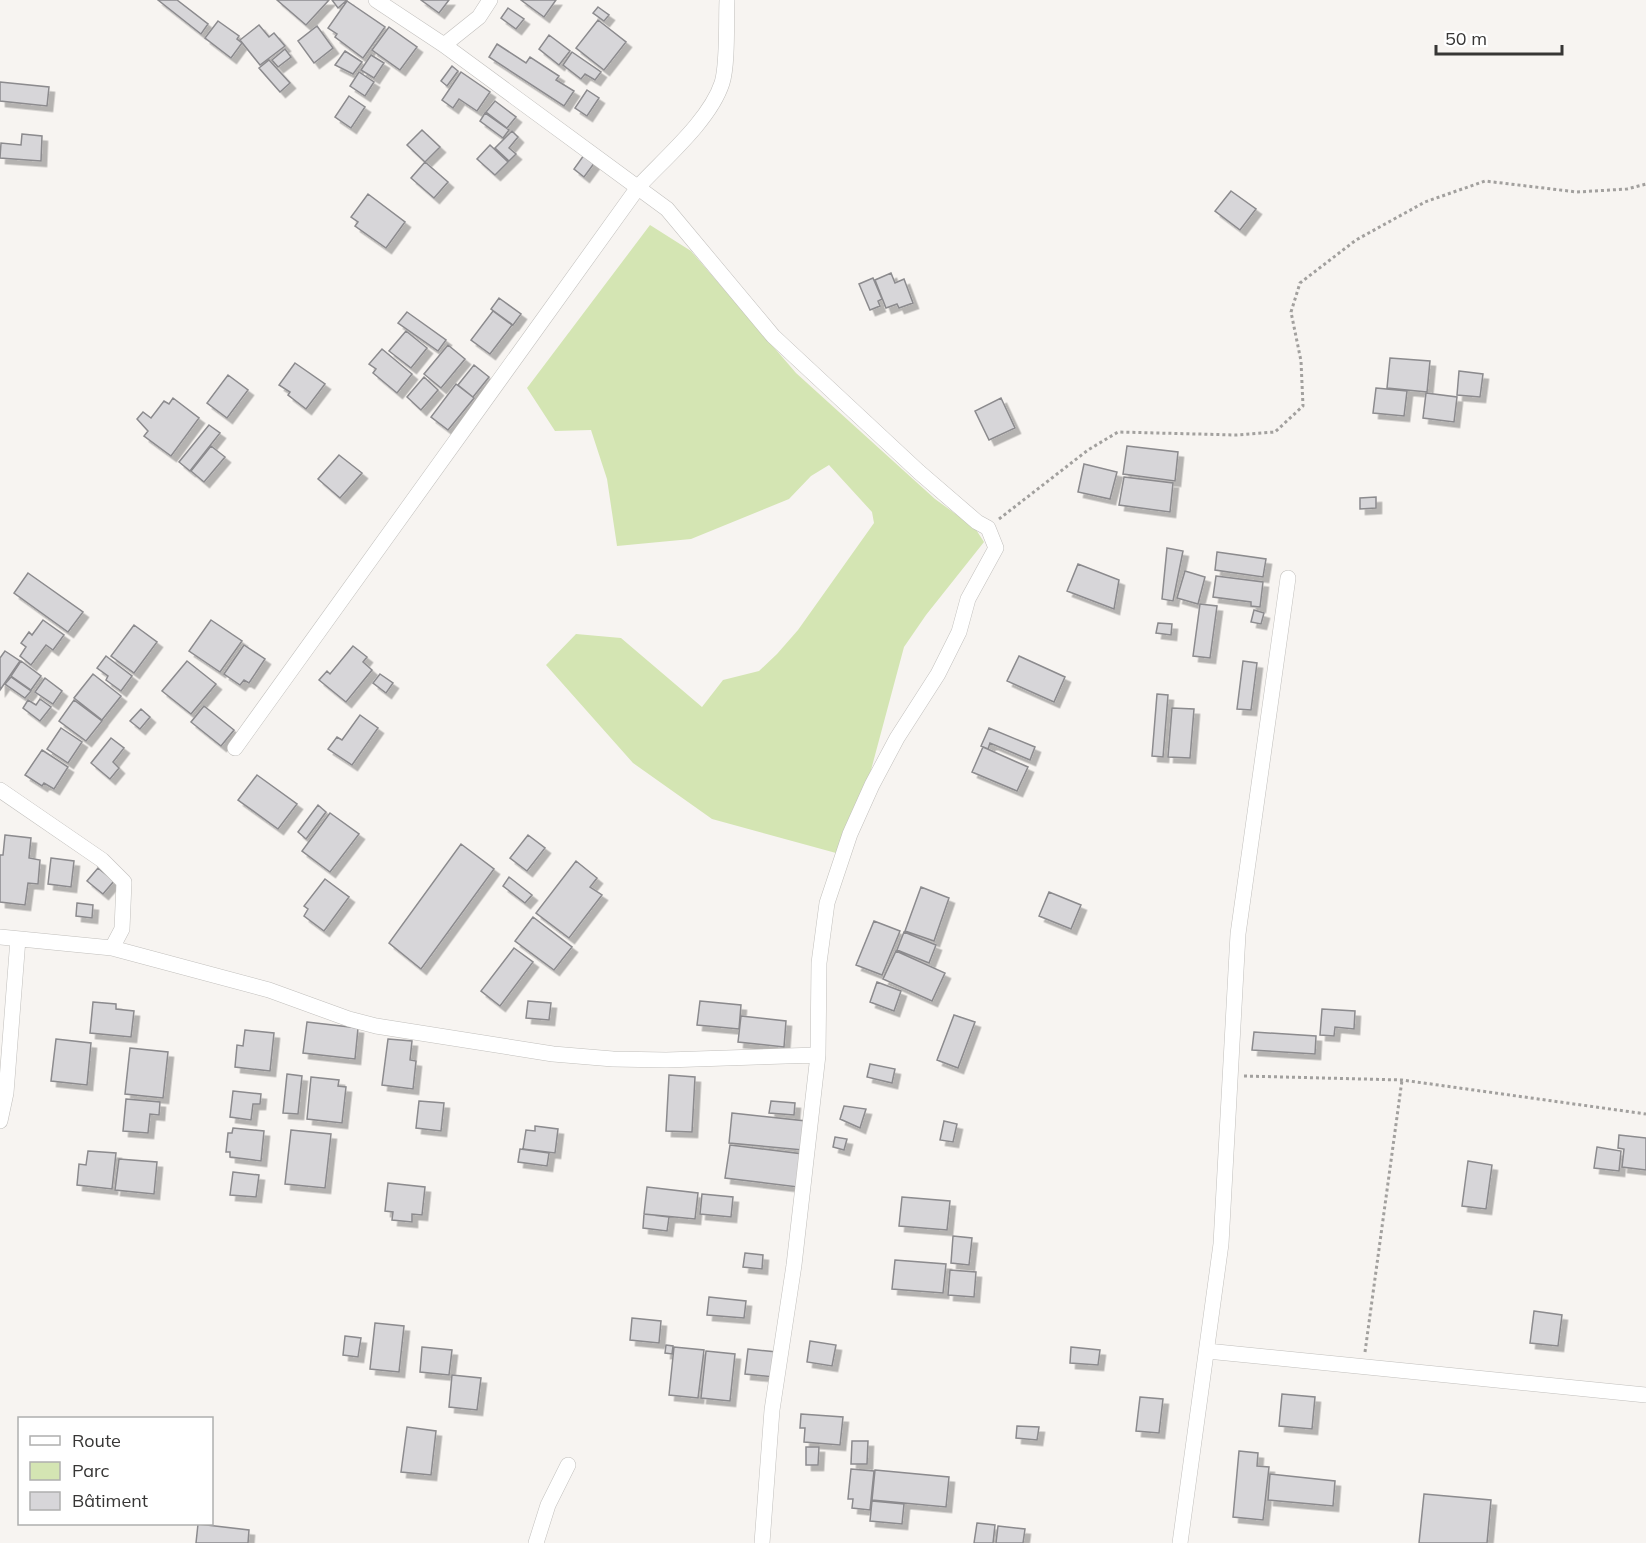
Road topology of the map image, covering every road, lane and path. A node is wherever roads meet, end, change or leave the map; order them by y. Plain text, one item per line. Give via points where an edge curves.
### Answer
1 (376, 0) edge
2 (490, 0) edge
3 (727, 0) edge
4 (444, 45) junction
5 (1646, 184) edge
6 (639, 186) junction
7 (988, 528) junction
8 (1288, 578) dead end
9 (235, 748) dead end
10 (0, 790) edge
11 (0, 937) edge
12 (18, 939) junction
13 (112, 948) junction
14 (818, 1055) junction
15 (1230, 1076) junction
16 (1402, 1080) junction
17 (1646, 1114) edge
18 (0, 1121) edge
19 (1207, 1351) junction
20 (1363, 1366) junction
21 (1646, 1395) edge
22 (568, 1465) dead end
23 (536, 1543) edge
24 (762, 1543) edge
25 (1180, 1543) edge

1 - 4 street
2 - 4 street via 479,17
3 - 6 street via 723,82 688,134
4 - 6 street
5 - 7 path via 1577,192 1485,181 1425,202 1356,240 1300,284 1291,312 1301,361 1303,406 1275,432 1118,432 1088,450
6 - 7 street via 667,209 801,364 918,472
6 - 9 street
7 - 14 street via 996,548 968,599 959,632 938,674 872,784 827,903 819,963
8 - 15 street via 1238,934
10 - 13 street via 102,860 124,882 122,929
11 - 12 street
12 - 13 street
12 - 18 street via 6,1093
13 - 14 street via 268,990 376,1026 552,1054 666,1060
14 - 24 street via 794,1265 772,1410
15 - 16 path
15 - 19 street via 1221,1244
16 - 17 path
16 - 20 path
19 - 20 street
19 - 25 street
20 - 21 street
22 - 23 street via 548,1505

